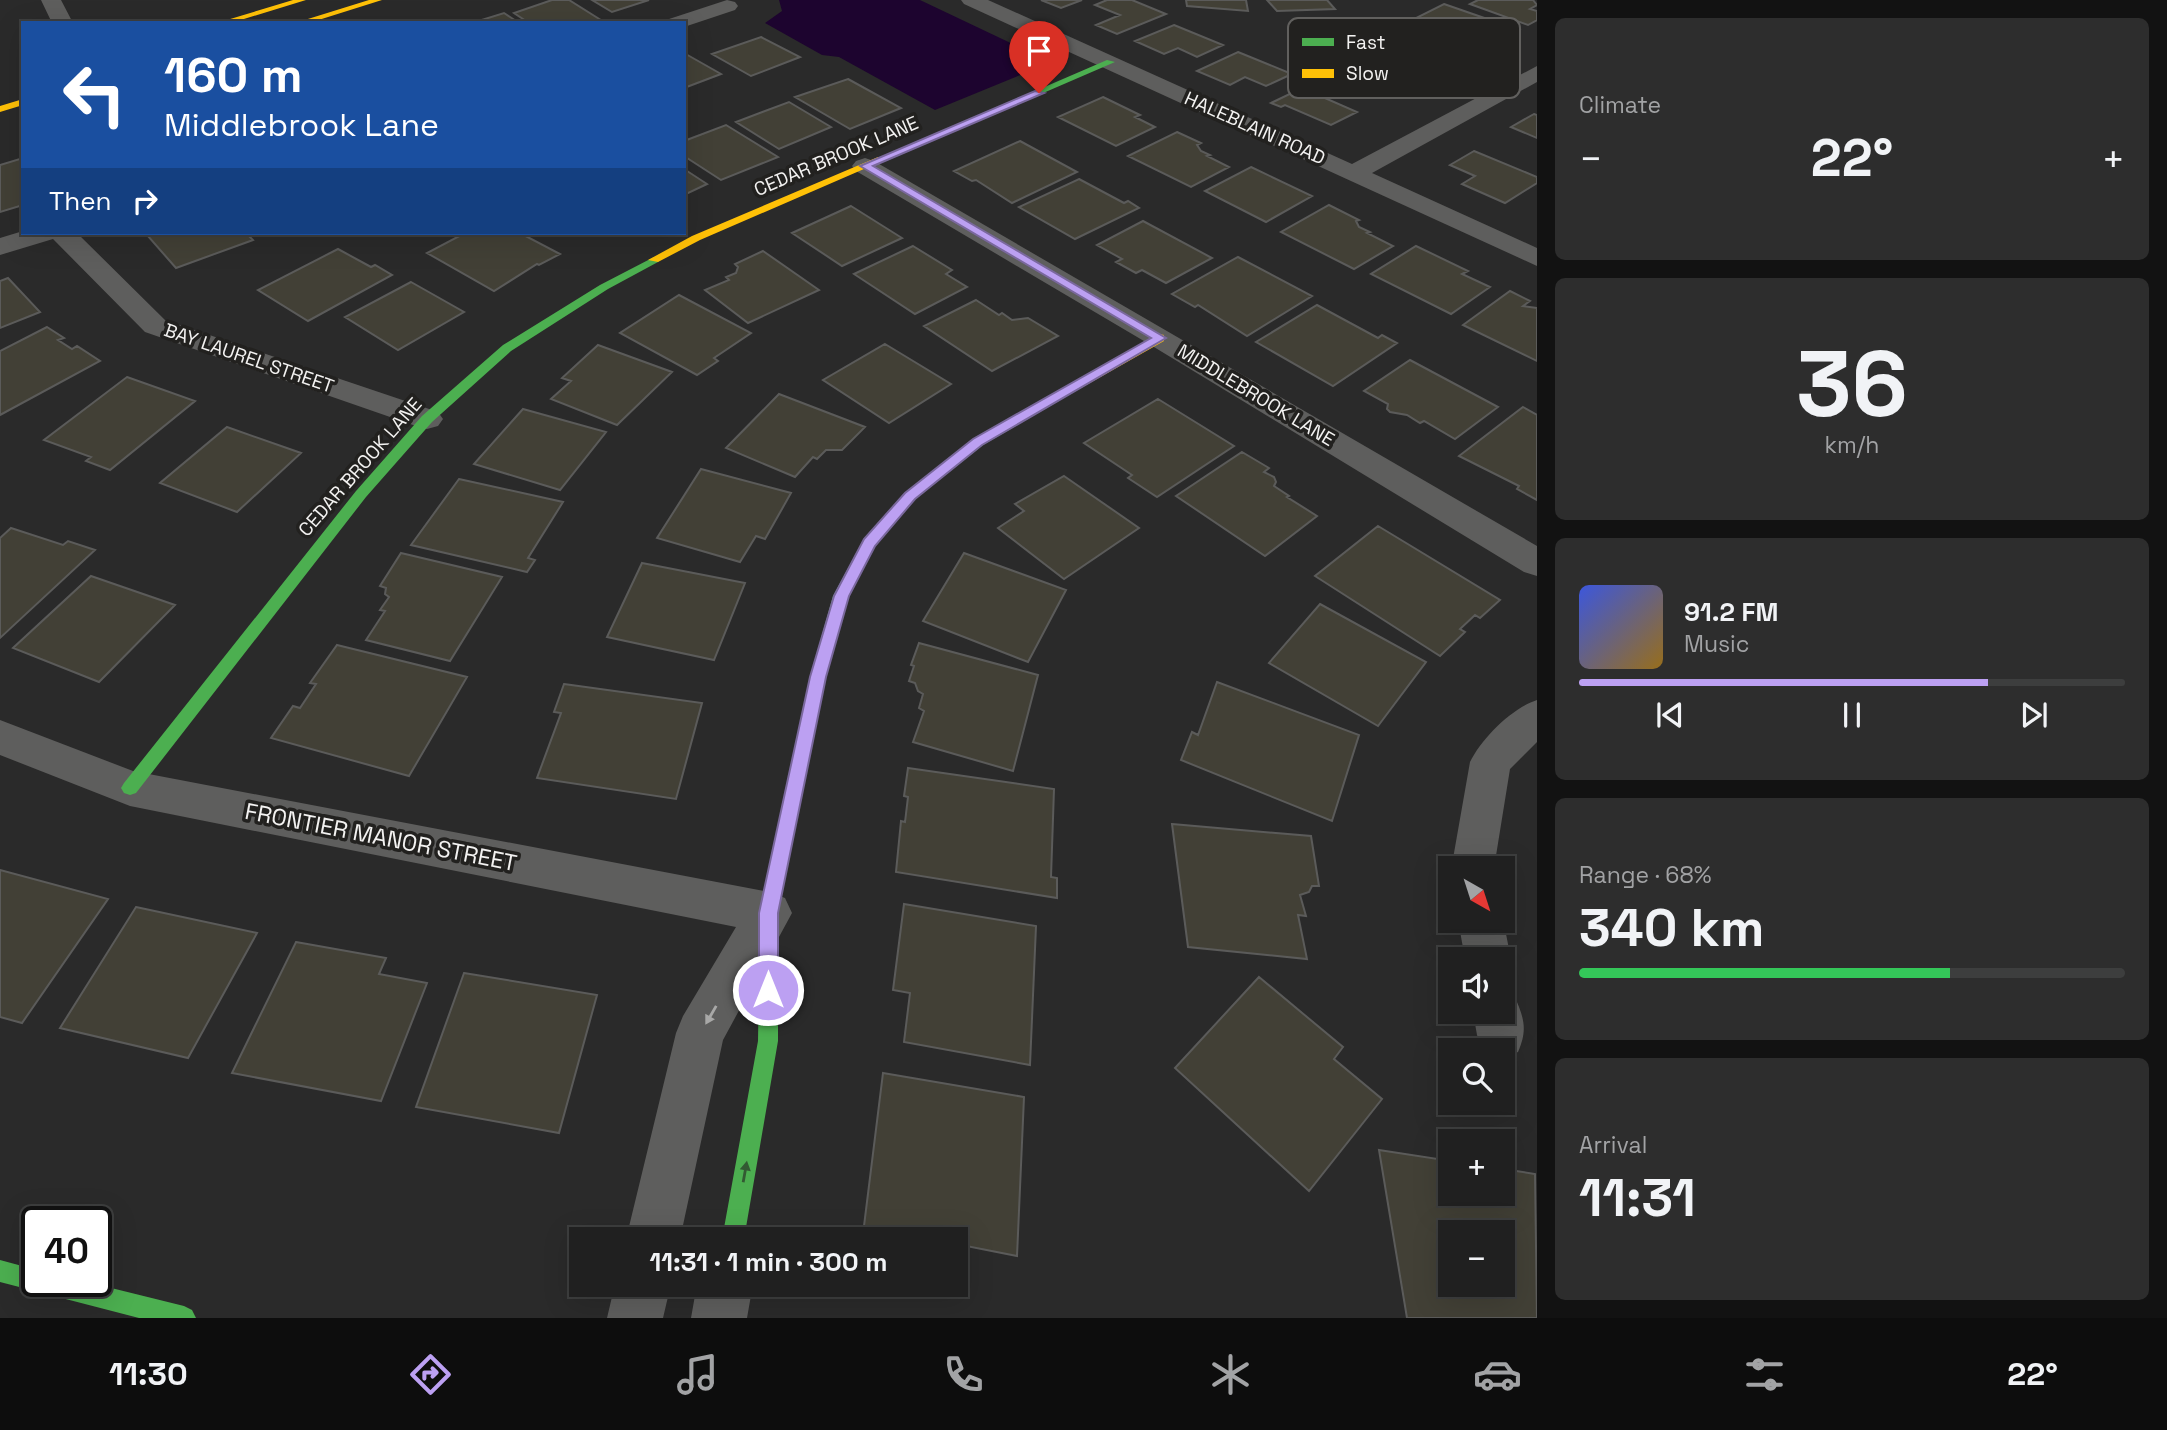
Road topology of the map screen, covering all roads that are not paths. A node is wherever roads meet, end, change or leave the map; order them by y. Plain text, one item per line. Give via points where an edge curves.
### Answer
1 (51, 0) edge
2 (302, 0) edge
3 (378, 0) edge
4 (971, 0) edge
5 (727, 6) dead end
6 (62, 21) edge
7 (228, 21) edge
8 (306, 21) edge
9 (682, 21) edge
10 (1110, 62) junction
11 (1537, 73) edge
12 (1520, 82) edge
13 (1491, 98) edge
14 (21, 104) edge
15 (0, 109) edge
16 (865, 166) junction
17 (1354, 173) junction
18 (38, 235) edge
19 (64, 235) edge
20 (0, 247) edge
21 (1537, 258) edge
22 (1160, 338) junction
23 (427, 419) junction
24 (1537, 563) edge
25 (1537, 716) edge
26 (0, 737) edge
27 (130, 788) junction
28 (1474, 856) edge
29 (769, 913) junction
30 (656, 1227) edge
31 (735, 1227) edge
32 (0, 1271) edge
33 (21, 1277) edge
34 (101, 1297) edge
35 (640, 1297) edge
36 (723, 1297) edge
37 (184, 1318) edge
38 (635, 1318) edge
39 (719, 1318) edge

1 - 6 street
2 - 7 street
3 - 8 street
4 - 10 street, HALEBLAIN ROAD
5 - 9 street
10 - 16 street, CEDAR BROOK LANE
10 - 17 street, HALEBLAIN ROAD
11 - 12 street
13 - 17 street
14 - 15 street
16 - 22 street, MIDDLEBROOK LANE
16 - 23 street, CEDAR BROOK LANE via 696,239 604,287 507,348
17 - 21 street, HALEBLAIN ROAD
18 - 20 street
19 - 23 street, BAY LAUREL STREET via 155,326
22 - 24 street, MIDDLEBROOK LANE
22 - 29 street via 978,442 910,496 869,543 841,596 818,677
23 - 27 street, CEDAR BROOK LANE via 361,494
25 - 28 street via 1491,762
26 - 27 street, FRONTIER MANOR STREET
27 - 29 street, FRONTIER MANOR STREET
29 -> 30 street via 701,1033
31 -> 29 street via 768,1041
32 - 33 street
34 - 37 street
35 - 38 street
36 - 39 street

